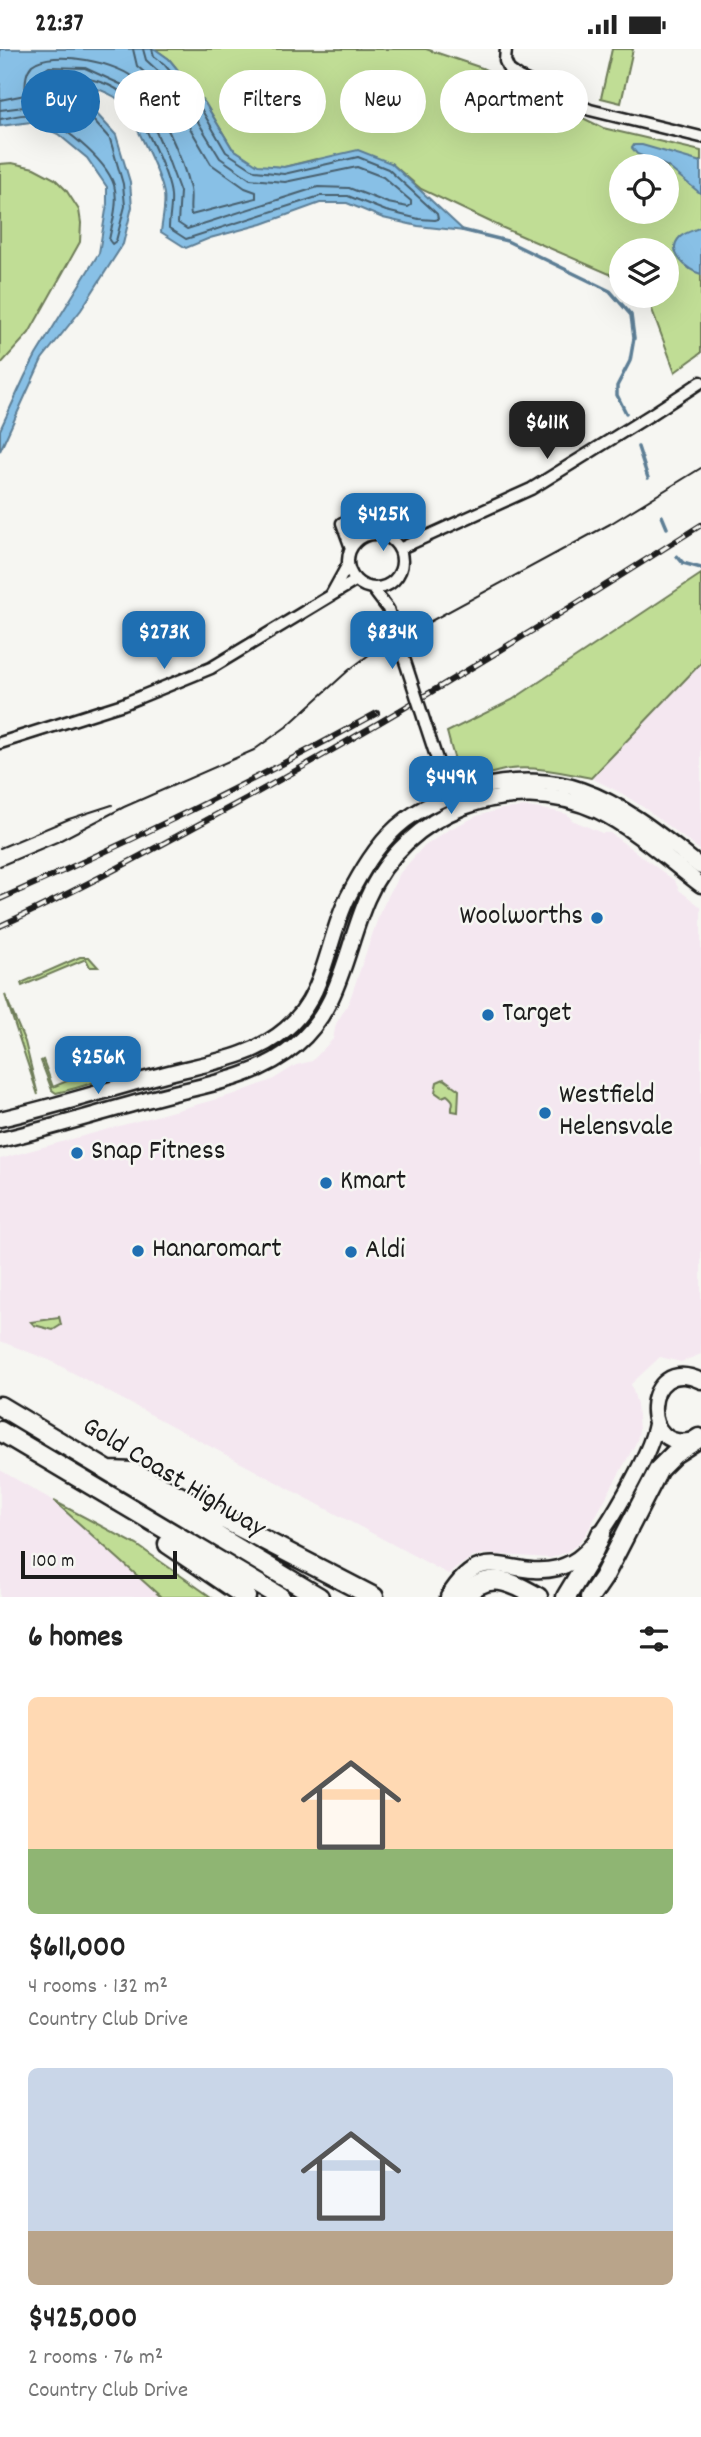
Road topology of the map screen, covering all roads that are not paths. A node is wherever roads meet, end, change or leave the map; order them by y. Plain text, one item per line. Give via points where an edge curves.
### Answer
1 (506, 49) edge
2 (701, 137) edge
3 (701, 382) edge
4 (360, 538) junction
5 (351, 548) junction
6 (399, 549) junction
7 (347, 566) junction
8 (355, 581) junction
9 (386, 586) junction
10 (372, 588) junction
11 (329, 598) junction
12 (388, 609) junction
13 (0, 743) edge
14 (452, 804) junction
15 (701, 867) edge
16 (701, 885) edge
17 (37, 1110) junction
18 (0, 1119) edge
19 (43, 1130) junction
20 (0, 1140) edge
21 (701, 1369) edge
22 (681, 1377) junction
23 (701, 1381) edge
24 (0, 1406) edge
25 (656, 1424) junction
26 (0, 1431) edge
27 (700, 1437) edge
28 (106, 1470) junction
29 (117, 1501) junction
30 (601, 1534) junction
31 (592, 1594) edge
32 (246, 1597) edge
33 (280, 1597) edge
34 (319, 1597) edge
35 (374, 1597) edge
36 (448, 1597) edge
37 (464, 1597) edge
38 (538, 1597) edge
39 (566, 1597) edge

1 - 2 street via 505,61 514,74 590,110
3 - 6 street via 531,489
4 - 5 street
4 - 5 street via 342,523
4 - 6 street via 383,535
5 - 7 street
6 - 9 street via 399,575
7 - 8 street
7 - 11 street
8 - 10 street
8 - 11 street
9 - 10 street
9 - 12 street
10 - 12 street
11 - 13 street via 211,669 123,704
12 - 14 street, bridge
14 - 15 street via 504,783 570,787 622,809
14 - 16 street via 511,795 567,801 611,818
14 - 17 street via 416,812 374,853 348,897 319,985 297,1019 272,1040 229,1060
14 - 19 street via 410,838 379,876 361,913 332,1000 298,1044 277,1060 243,1075
17 - 18 street
17 - 19 street
19 - 20 street
21 - 22 street
22 - 23 street
22 - 25 street via 667,1381 657,1392 652,1406
24 - 28 highway, Gold Coast Highway
25 - 27 street via 672,1439
25 - 30 street via 646,1455
26 - 29 highway, Gold Coast Highway
27 - 31 highway via 659,1469
28 - 34 highway, Gold Coast Highway
28 - 35 highway via 133,1472
29 - 32 highway via 147,1530
29 - 33 highway, Gold Coast Highway
30 - 36 street via 582,1556 558,1568 490,1564 473,1568
30 - 39 highway
37 - 38 highway via 481,1583 499,1580

